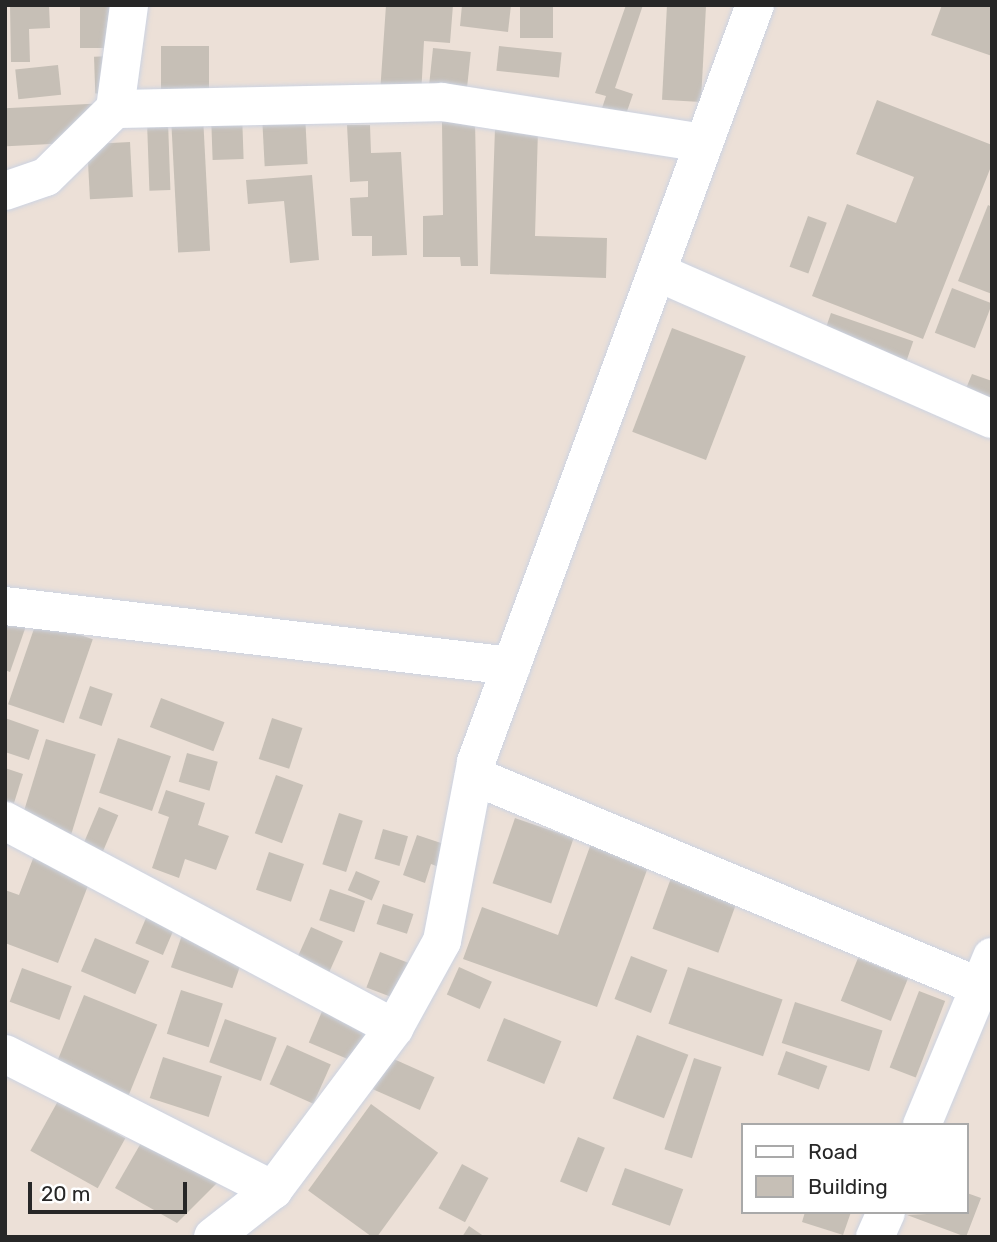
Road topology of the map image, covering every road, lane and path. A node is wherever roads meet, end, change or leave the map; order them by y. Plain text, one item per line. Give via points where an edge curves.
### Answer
1 (129, 5) edge
2 (755, 5) edge
3 (115, 109) junction
4 (704, 143) junction
5 (5, 191) edge
6 (657, 272) junction
7 (992, 419) edge
8 (5, 606) edge
9 (511, 666) junction
10 (474, 776) junction
11 (5, 821) edge
12 (986, 972) edge
13 (394, 1028) junction
14 (5, 1054) edge
15 (923, 1123) edge
16 (273, 1190) junction
17 (885, 1214) edge
18 (213, 1237) edge
19 (875, 1237) edge

1 - 3 street
2 - 4 street
3 - 4 street via 442,102
3 - 5 street via 46,177
4 - 6 street
6 - 7 street
6 - 9 street
8 - 9 street
9 - 10 street
10 - 12 street
10 - 13 street via 442,941
11 - 13 street
12 - 15 street
13 - 16 street
14 - 16 street
16 - 18 street
17 - 19 street

